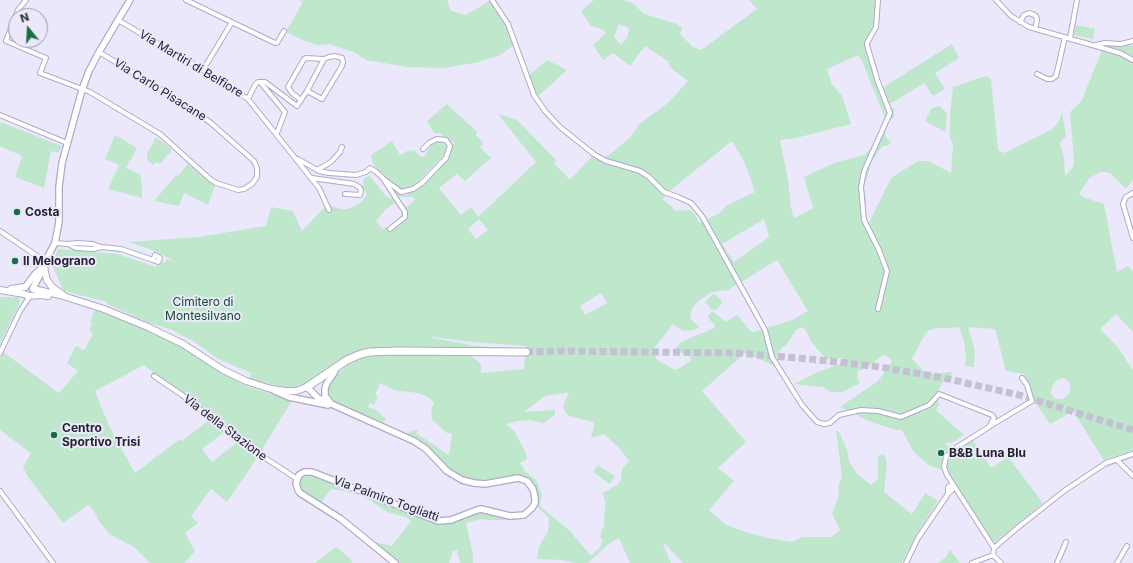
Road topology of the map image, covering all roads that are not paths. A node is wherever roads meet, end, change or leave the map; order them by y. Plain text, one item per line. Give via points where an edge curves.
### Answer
1 (26, 0) edge
2 (123, 0) edge
3 (186, 0) edge
4 (492, 0) edge
5 (878, 0) edge
6 (996, 0) edge
7 (1077, 0) edge
8 (129, 1) edge
9 (118, 20) junction
10 (232, 22) junction
11 (1020, 22) junction
12 (1034, 29) junction
13 (284, 31) dead end
14 (1068, 38) junction
15 (1133, 41) edge
16 (1095, 45) junction
17 (99, 52) junction
18 (324, 59) junction
19 (1133, 60) edge
20 (203, 70) junction
21 (1037, 74) dead end
22 (260, 82) junction
23 (82, 90) junction
24 (307, 91) junction
25 (248, 99) junction
26 (301, 100) junction
27 (0, 115) edge
28 (277, 133) junction
29 (66, 143) junction
30 (342, 147) dead end
31 (423, 149) dead end
32 (296, 158) junction
33 (317, 170) junction
34 (382, 177) junction
35 (312, 178) junction
36 (1133, 193) edge
37 (345, 194) dead end
38 (329, 210) dead end
39 (390, 229) dead end
40 (0, 231) edge
41 (1133, 238) edge
42 (55, 243) junction
43 (152, 260) dead end
44 (44, 265) junction
45 (0, 289) edge
46 (29, 291) junction
47 (67, 298) junction
48 (878, 310) dead end
49 (526, 352) tunnel mouth
50 (0, 353) edge
51 (336, 368) junction
52 (154, 376) dead end
53 (1022, 378) dead end
54 (307, 387) junction
55 (271, 389) junction
56 (327, 403) junction
57 (990, 427) junction
58 (1133, 454) edge
59 (1117, 460) junction
60 (1133, 476) edge
61 (297, 479) junction
62 (953, 484) junction
63 (0, 491) edge
64 (1066, 542) dead end
65 (1127, 546) dead end
66 (994, 548) junction
67 (993, 555) junction
68 (53, 563) edge
69 (395, 563) edge
70 (906, 563) edge
71 (972, 563) edge
72 (1001, 563) edge
73 (1057, 563) edge
74 (1117, 563) edge

1 - 23 street via 18,10 6,42 46,58 40,73
2 - 8 street
3 - 10 street
4 - 57 street via 508,24 534,95 560,127 606,161 640,170 664,192 691,203 702,216 765,330 772,357 802,405 817,422 830,423 839,415 861,410 901,417 928,405 940,394 992,415 994,418
5 - 48 street via 876,27 867,45 890,113 864,171 861,187 864,220 887,271
6 - 11 street
7 - 14 street
8 - 9 street
9 - 17 street
9 - 20 street, Via Martiri di Belfiore
10 - 13 street via 274,43 277,43
10 - 20 street
11 - 12 street
11 - 12 street via 1024,15 1029,13 1036,16
12 - 14 street
14 - 16 street
14 - 21 street via 1056,76 1046,79
15 - 16 street
16 - 19 street
17 - 23 street
17 - 23 street, Via Carlo Pisacane via 186,105 222,132 254,161 257,177 252,184 238,190 216,183 160,134 90,92
18 - 24 street
18 - 24 street via 329,56 342,58 342,66 322,99
18 - 26 street via 304,59 288,87
20 - 25 street, Via Martiri di Belfiore
22 - 25 street via 255,85
22 - 26 street via 270,84 297,106
22 - 28 street via 285,112
23 - 29 street
24 - 26 street
25 - 28 street, Via Martiri di Belfiore
27 - 29 street
28 - 32 street, Via Martiri di Belfiore
29 - 42 street via 60,169 59,222
30 - 33 street via 331,162
31 - 34 street via 437,139 446,140 450,146 446,158 422,183 401,192
32 - 33 street
32 - 35 street, Via Martiri di Belfiore
33 - 34 street via 356,175 370,168
34 - 39 street via 405,212 405,218
35 - 37 street via 354,184 361,190 360,195
35 - 38 street, Via Martiri di Belfiore
36 - 41 street via 1126,197 1123,204
40 - 44 street
42 - 43 street via 68,244 76,248 121,249
42 - 44 street
44 - 46 street
44 - 47 main road via 48,281
45 - 46 main road, Via Palmiro Togliatti
46 - 47 main road, Via Palmiro Togliatti
46 - 50 street
47 - 55 main road, Via Palmiro Togliatti via 104,309 148,327 183,344 234,376
49 - 51 highway via 375,351 353,357
51 - 54 highway
51 - 56 street via 325,388
52 - 61 street, Via della Stazione via 238,440
53 - 57 street via 1032,401
54 - 55 main road, Via Palmiro Togliatti via 291,391
54 - 56 street, Via Palmiro Togliatti via 309,397
55 - 56 street, Via Palmiro Togliatti via 289,397
56 - 61 street, Via Palmiro Togliatti via 414,441 426,449 447,471 462,480 485,484 513,478 526,481 535,493 535,503 528,513 519,516 505,516 481,509 451,520 438,521 312,472 304,472
57 - 62 street via 948,455 944,467
58 - 59 street
59 - 60 street
59 - 66 street via 1106,463 1064,491
61 - 69 street via 296,486 300,492 341,519
62 - 66 street
62 - 70 street via 948,487 948,494 918,538
63 - 68 street
64 - 73 street
65 - 74 street
66 - 67 street
67 - 71 street
67 - 72 street

